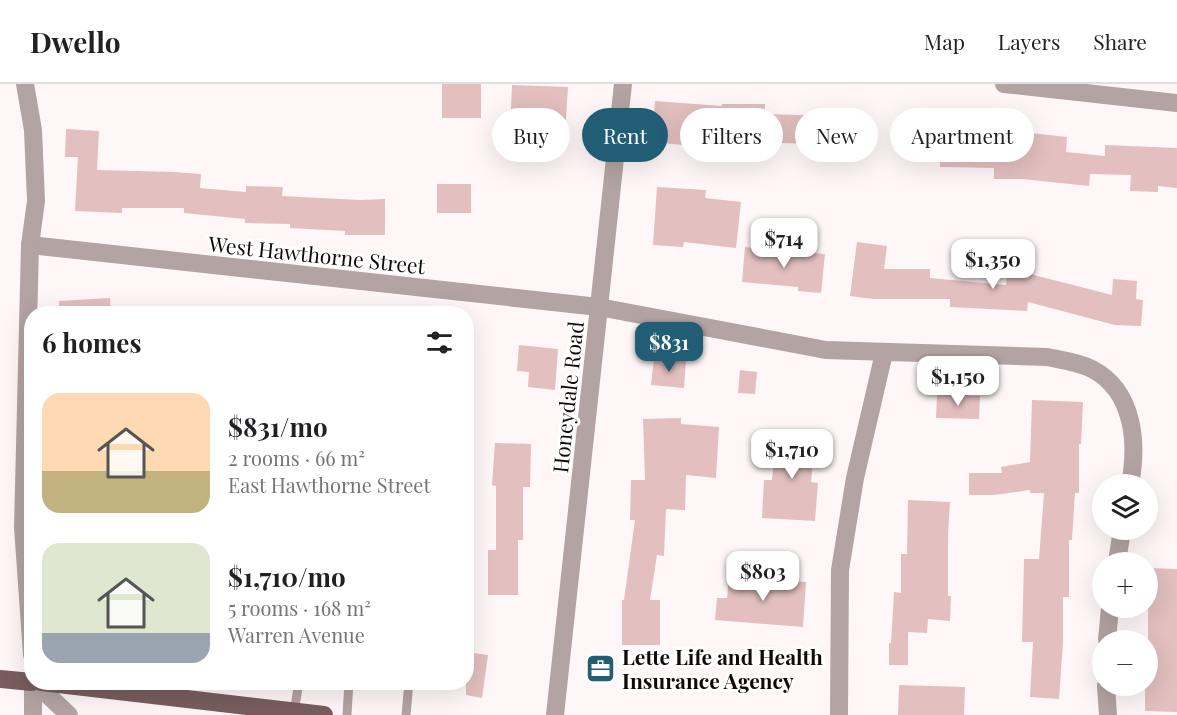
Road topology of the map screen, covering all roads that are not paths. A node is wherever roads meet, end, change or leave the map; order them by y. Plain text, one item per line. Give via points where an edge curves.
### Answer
1 (25, 84) edge
2 (623, 84) edge
3 (1004, 84) edge
4 (1177, 103) edge
5 (30, 245) junction
6 (30, 306) edge
7 (599, 307) junction
8 (884, 353) junction
9 (1132, 474) edge
10 (0, 679) edge
11 (24, 681) edge
12 (33, 690) edge
13 (42, 690) edge
14 (165, 690) edge
15 (298, 690) edge
16 (349, 690) edge
17 (408, 690) edge
18 (181, 691) edge
19 (1107, 696) edge
20 (294, 711) junction
21 (33, 715) edge
22 (69, 715) edge
23 (324, 715) edge
24 (347, 715) edge
25 (405, 715) edge
26 (555, 715) edge
27 (839, 715) edge
28 (1108, 715) edge

1 - 5 street via 33,130 36,201
2 - 7 street, Honeydale Road
3 - 4 street
5 - 6 street
5 - 7 street, West Hawthorne Street
7 - 8 street, West Hawthorne Street via 826,350
7 - 26 street, Honeydale Road
8 - 9 street, West Hawthorne Street via 1047,357 1092,369 1110,382 1131,420
8 - 27 street via 855,478 840,570
10 - 11 main road
12 - 21 street
13 - 22 street
14 - 18 main road
15 - 20 lane
16 - 24 lane
17 - 25 lane
18 - 20 main road
19 - 28 street
20 - 23 main road

